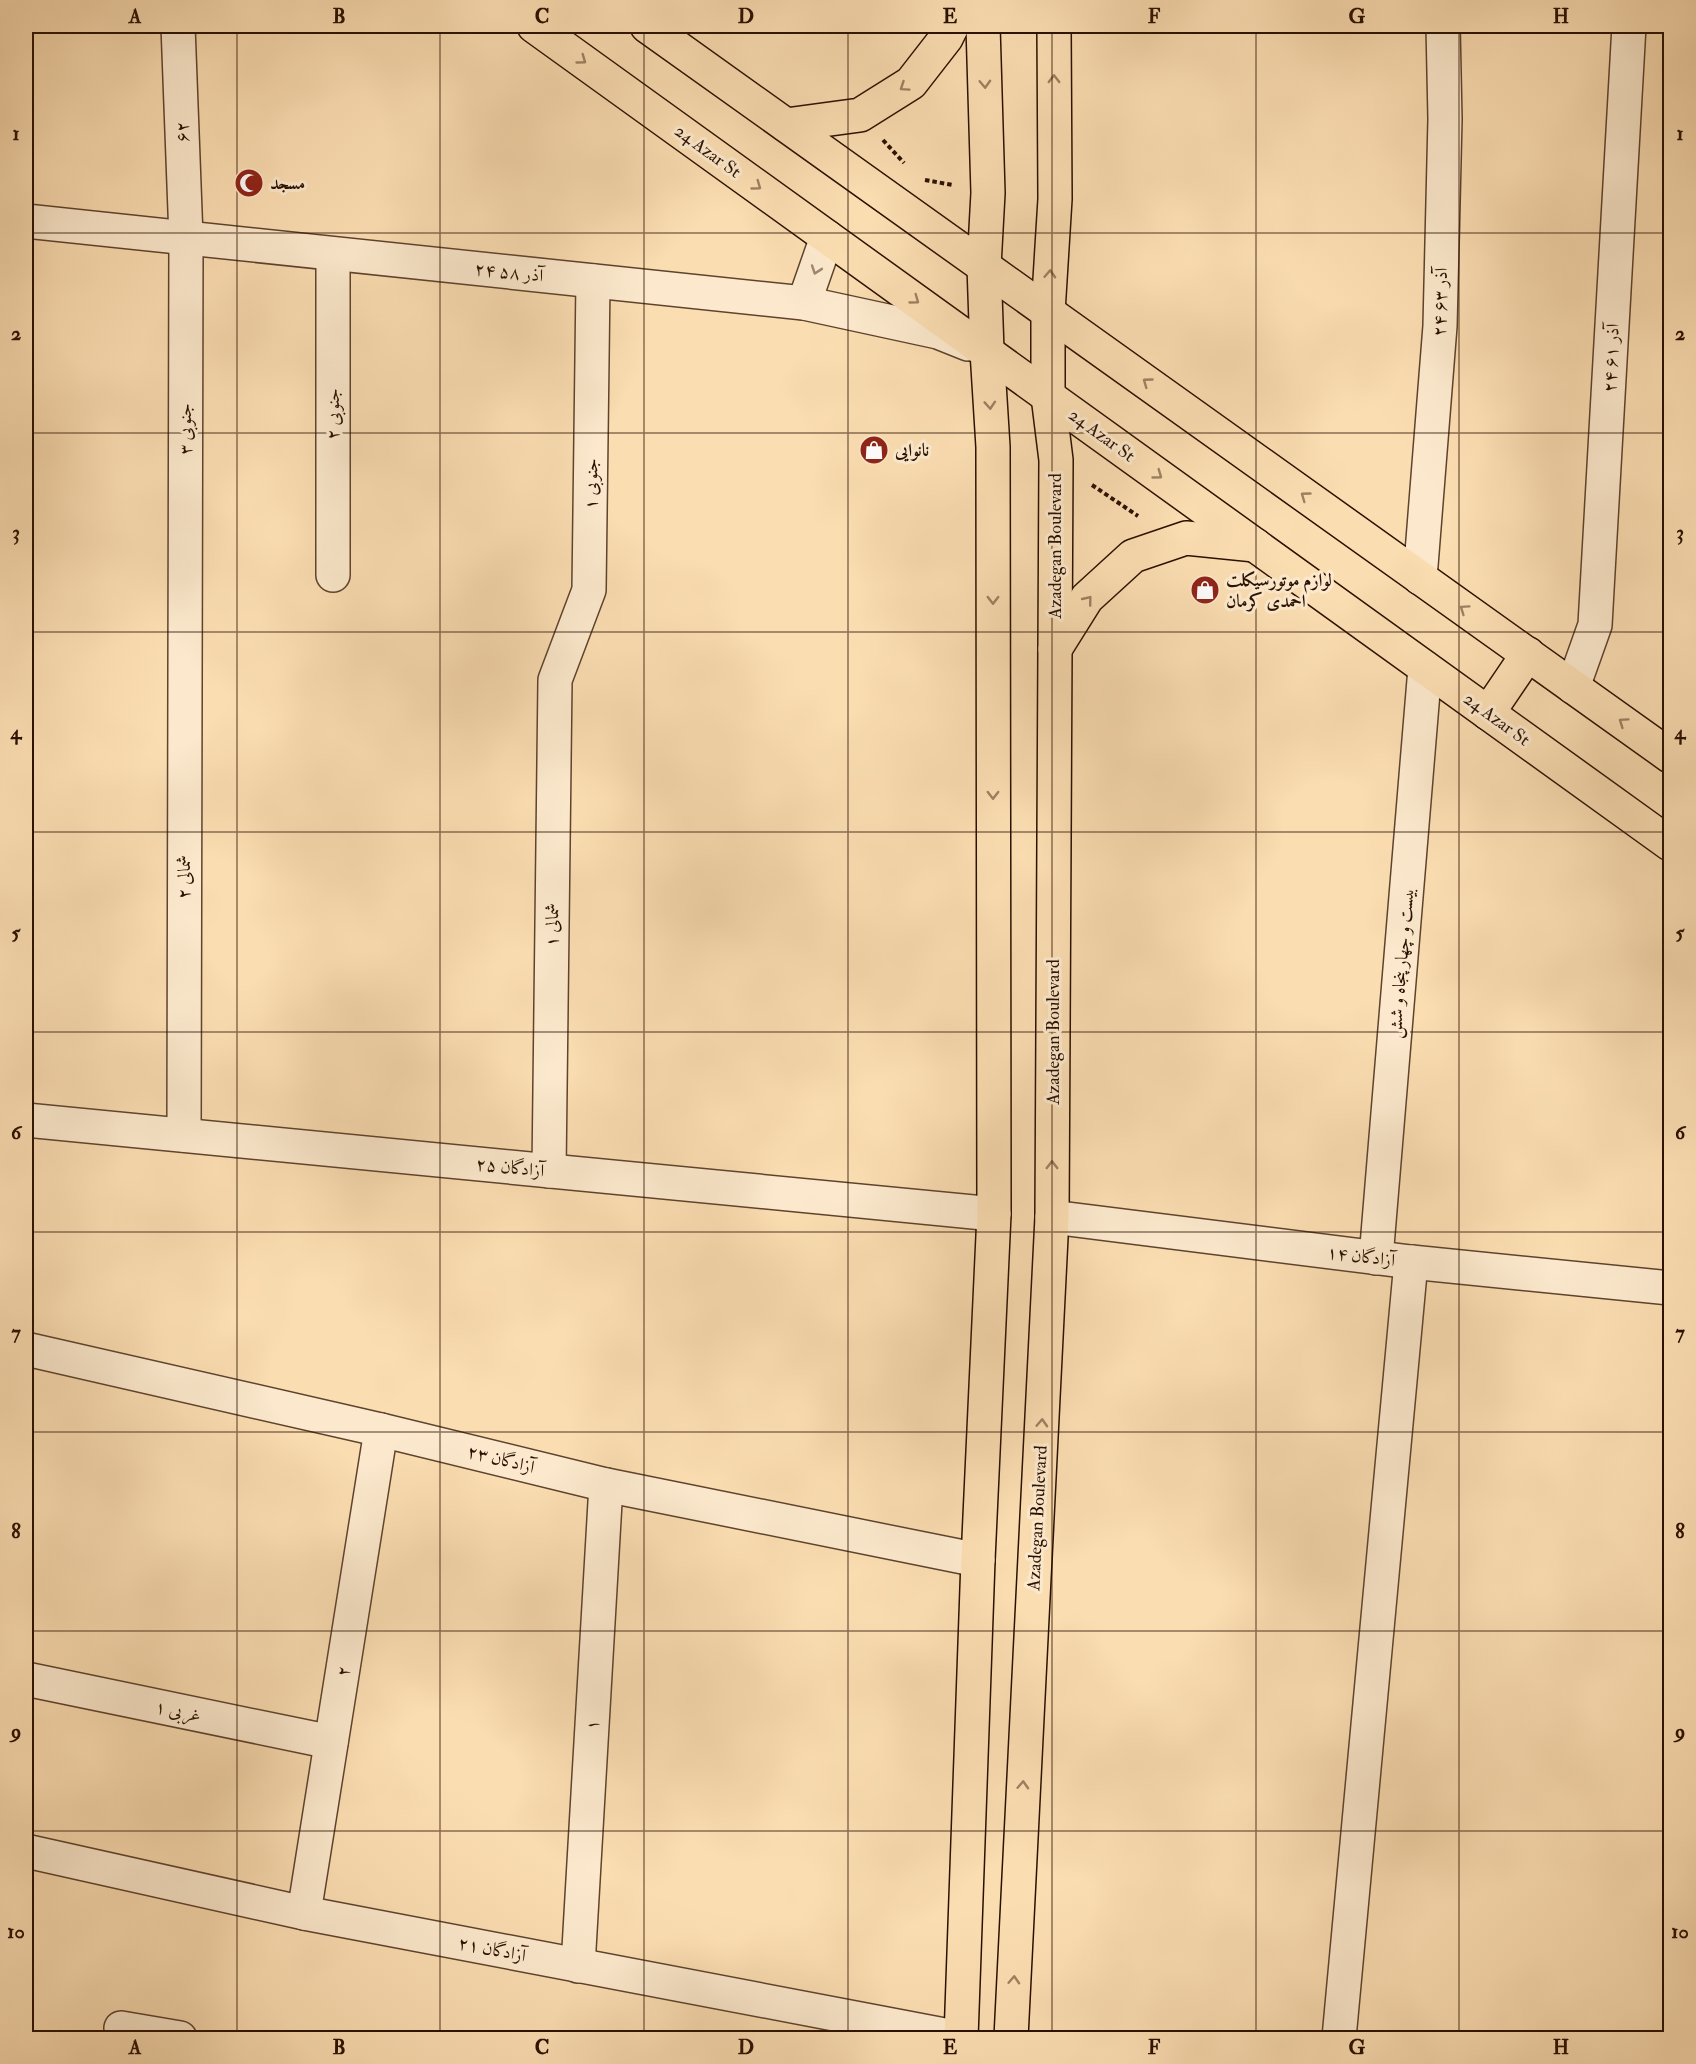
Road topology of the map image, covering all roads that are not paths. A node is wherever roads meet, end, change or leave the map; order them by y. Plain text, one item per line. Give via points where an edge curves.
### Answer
1 (178, 26) edge
2 (534, 26) edge
3 (647, 26) edge
4 (952, 26) edge
5 (983, 26) edge
6 (1054, 26) edge
7 (1443, 26) edge
8 (1629, 26) edge
9 (786, 125) junction
10 (26, 221) edge
11 (827, 237) junction
12 (186, 238) junction
13 (333, 254) junction
14 (984, 266) junction
15 (593, 281) junction
16 (804, 303) junction
17 (1048, 312) junction
18 (987, 351) junction
19 (1048, 396) junction
20 (1255, 545) junction
21 (333, 575) dead end
22 (1420, 578) junction
23 (185, 620) joint
24 (1055, 649) junction
25 (1528, 654) junction
26 (1425, 668) junction
27 (555, 680) joint
28 (1573, 687) junction
29 (1488, 713) junction
30 (1671, 756) edge
31 (1671, 844) edge
32 (26, 1120) edge
33 (184, 1135) junction
34 (549, 1171) junction
35 (994, 1214) junction
36 (1052, 1217) junction
37 (1376, 1258) junction
38 (1411, 1262) junction
39 (1671, 1288) edge
40 (26, 1349) edge
41 (381, 1430) junction
42 (606, 1485) junction
43 (978, 1560) junction
44 (26, 1679) edge
45 (331, 1742) junction
46 (26, 1851) edge
47 (304, 1913) junction
48 (578, 1966) junction
49 (121, 2028) dead end
50 (180, 2038) edge
51 (960, 2038) edge
52 (1011, 2038) edge
53 (1339, 2038) edge

1 - 12 street, ۶۲
2 -> 11 main road, 24 Azar St
3 - 9 main road
4 -> 9 main road via 911,83 860,115
5 -> 14 main road via 988,193
17 -> 6 main road, Azadegan Boulevard via 1055,199
7 - 22 street, ۲۴ آذر ۶۳ via 1440,326
8 - 28 street, ۲۴ آذر ۶۱ via 1595,625
9 - 14 main road
10 - 12 street, ۲۴ آذر ۵۸
11 -> 16 street
11 -> 18 main road, 24 Azar St
12 - 13 street, ۲۴ آذر ۵۸
12 - 23 street, ۳ جنوبی
13 - 15 street, ۲۴ آذر ۵۸
13 - 21 street, ۲ جنوبی
14 - 17 main road
14 - 18 main road
15 - 16 street, ۲۴ آذر ۵۸
15 - 27 street, ۱ جنوبی via 590,590
16 - 18 street, ۲۴ آذر ۵۸ via 938,332
17 - 19 main road, Azadegan Boulevard
22 -> 17 main road
18 - 19 main road, 24 Azar St
18 -> 35 main road via 993,447
19 -> 20 main road, 24 Azar St
19 - 24 main road, Azadegan Boulevard via 1056,460
24 -> 20 main road via 1088,598 1133,555 1186,538
20 - 26 main road, 24 Azar St
25 -> 22 main road
23 - 33 street, ۲ شمالی
36 -> 24 main road, Azadegan Boulevard
25 - 28 main road
25 - 29 main road
26 - 29 main road, 24 Azar St
26 - 37 street, بیست و چهار پنجاه و شش
27 - 34 street, ۱ شمالی
30 -> 28 main road
29 - 31 main road, 24 Azar St
32 - 33 street, آزادگان ۲۵
33 - 34 street, آزادگان ۲۵
34 - 35 street, آزادگان ۲۵
35 - 43 main road
36 - 37 street, آزادگان ۱۴
52 -> 36 main road, Azadegan Boulevard
37 - 38 street, آزادگان ۱۴
38 - 39 street, آزادگان ۱۴
38 - 53 street
40 - 41 street, آزادگان ۲۳
41 - 42 street, آزادگان ۲۳
41 - 45 street, ۲
42 - 43 street, آزادگان ۲۳
42 - 48 street, ۱
43 - 51 main road
44 - 45 street, ۱ غربی
45 - 47 street, ۲
46 - 47 street, آزادگان ۲۱
47 - 48 street, آزادگان ۲۱
48 - 51 street, آزادگان ۲۱
49 - 50 street

